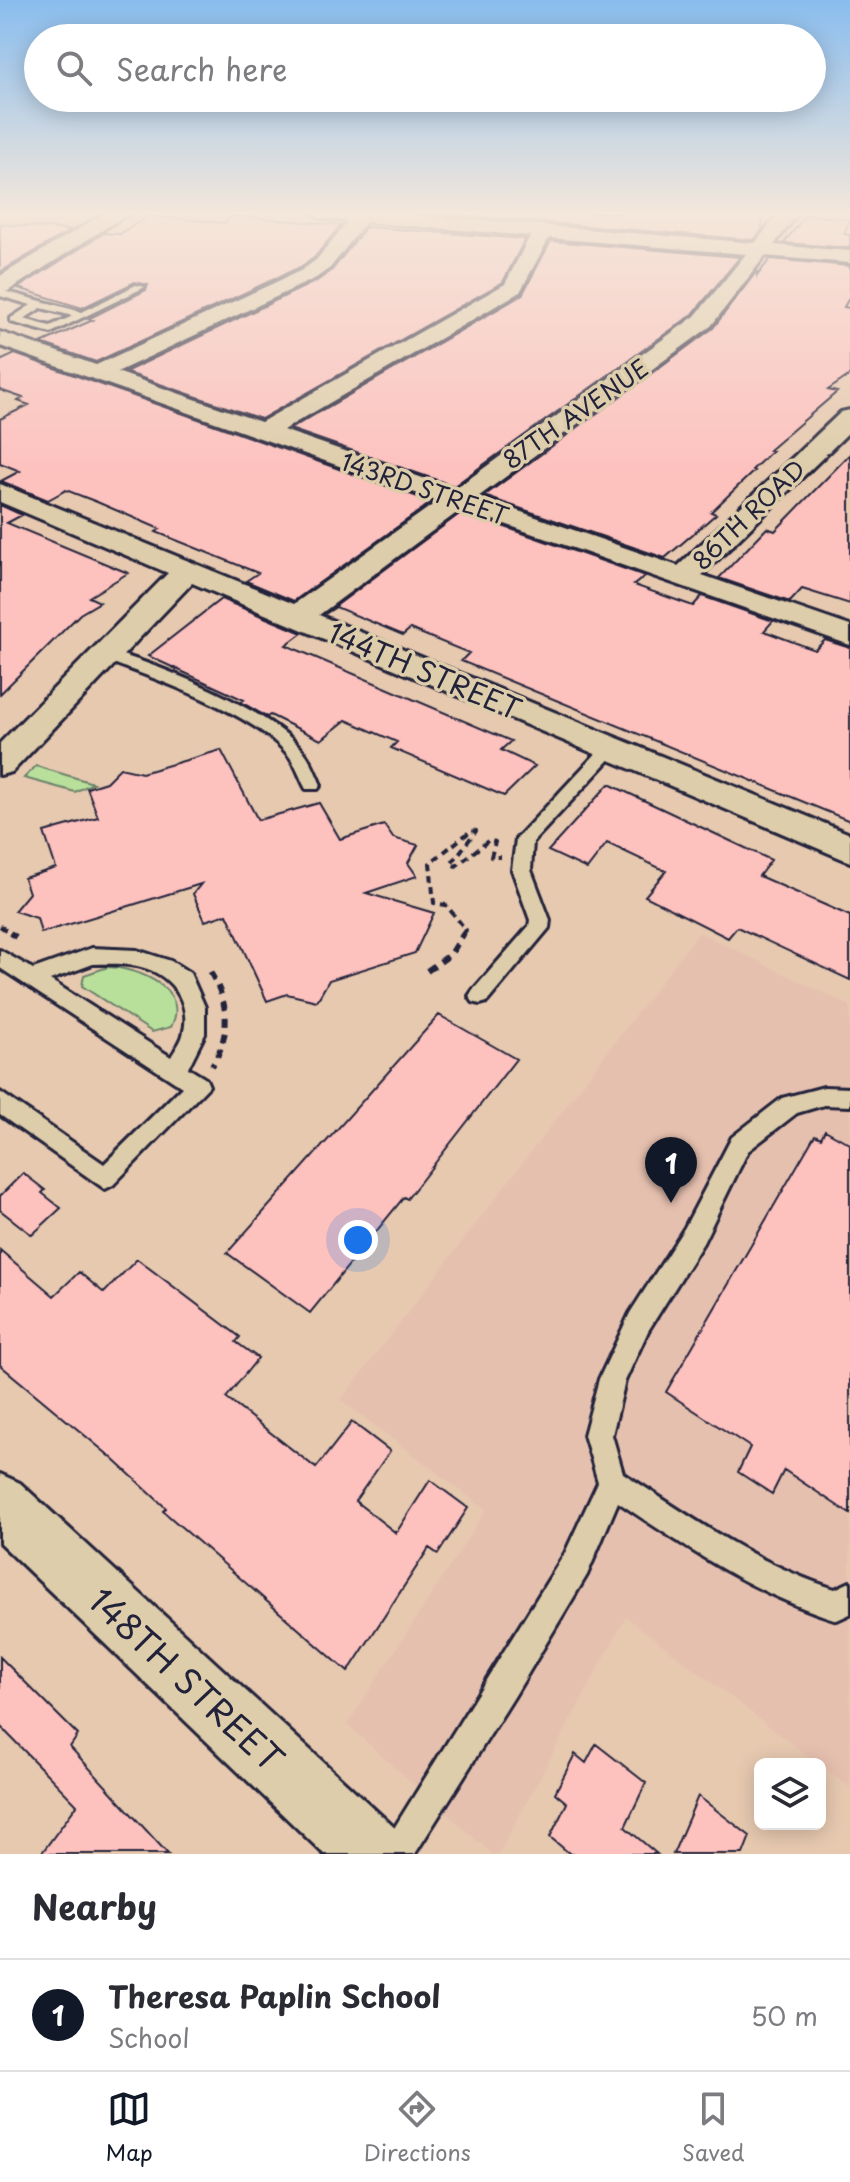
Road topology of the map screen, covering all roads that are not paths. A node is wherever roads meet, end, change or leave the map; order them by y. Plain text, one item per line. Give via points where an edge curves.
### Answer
1 (23, 300) edge
2 (115, 300) edge
3 (254, 300) edge
4 (493, 300) edge
5 (720, 300) edge
6 (39, 304) junction
7 (83, 316) junction
8 (0, 339) edge
9 (97, 373) junction
10 (850, 417) edge
11 (263, 431) junction
12 (0, 492) edge
13 (455, 498) junction
14 (190, 571) junction
15 (682, 578) junction
16 (298, 616) junction
17 (850, 636) edge
18 (105, 655) junction
19 (611, 748) junction
20 (0, 764) edge
21 (312, 785) dead end
22 (850, 849) edge
23 (0, 958) edge
24 (31, 978) junction
25 (480, 996) dead end
26 (175, 1071) junction
27 (850, 1097) edge
28 (0, 1102) edge
29 (612, 1482) junction
30 (0, 1503) edge
31 (850, 1597) edge
32 (373, 1854) edge
33 (395, 1854) edge

1 - 6 lane
2 - 7 lane
3 - 9 street
4 - 11 street
5 - 13 street, 87TH AVENUE via 703,321
6 - 7 lane
6 - 7 lane via 15,320 51,330
8 - 9 street, 143RD STREET
9 - 11 street, 143RD STREET
10 - 15 street, 86TH ROAD
11 - 13 street, 143RD STREET
12 - 14 street, 144TH STREET
13 - 15 street, 143RD STREET
13 - 16 street, 87TH AVENUE
14 - 16 street, 144TH STREET
14 - 18 street
15 - 17 street, 143RD STREET
16 - 19 street, 144TH STREET
18 - 20 street
18 - 21 lane via 207,697 272,731 296,753
19 - 22 street, 144TH STREET
19 - 25 lane via 525,839 521,873 539,928
23 - 24 lane
24 - 26 lane
24 - 26 lane via 92,956 137,958 183,979 194,1007 194,1034
26 - 28 lane via 198,1086 105,1178
27 - 29 lane via 824,1096 790,1105 740,1144 612,1379 598,1435
29 - 31 lane via 744,1565 806,1597 837,1605
29 - 33 lane via 576,1564
30 - 32 street, 148TH STREET

